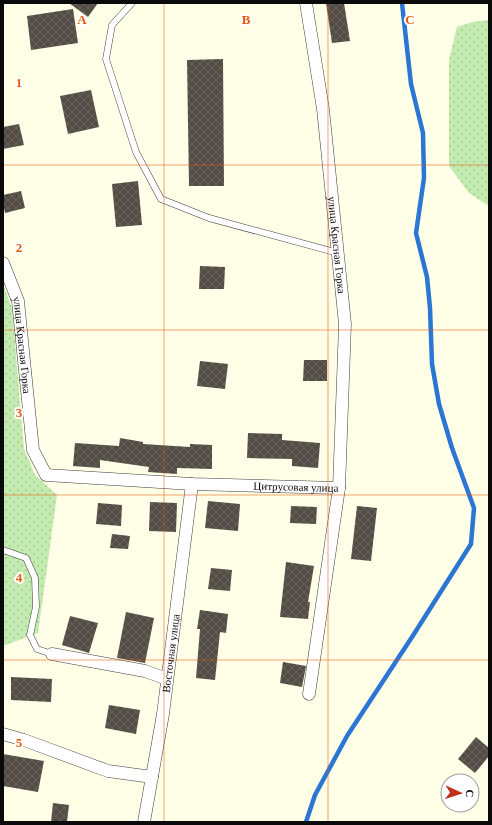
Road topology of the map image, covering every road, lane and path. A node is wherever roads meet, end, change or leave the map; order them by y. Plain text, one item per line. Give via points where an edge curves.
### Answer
1 (132, 3) edge
2 (306, 3) edge
3 (338, 254) junction
4 (3, 262) edge
5 (46, 475) joint
6 (192, 484) junction
7 (339, 488) junction
8 (3, 550) edge
9 (52, 654) joint
10 (167, 679) junction
11 (309, 694) dead end
12 (3, 734) edge
13 (152, 777) junction
14 (144, 822) edge

1 - 3 lane via 112,25 106,59 136,152 161,199 209,218
2 - 3 street, улица Красная Горка via 323,109
3 - 7 street, улица Красная Горка via 345,324
4 - 5 street, улица Красная Горка via 18,302 33,450
5 - 6 street, Цитрусовая улица
6 - 7 street, Цитрусовая улица
6 - 10 street, Восточная улица
7 - 11 street, Цитрусовая улица
8 - 9 lane via 26,558 35,578 36,607 30,635 37,648
9 - 10 street via 145,671
10 - 13 street, Восточная улица
12 - 13 street via 108,771
13 - 14 street, Восточная улица

